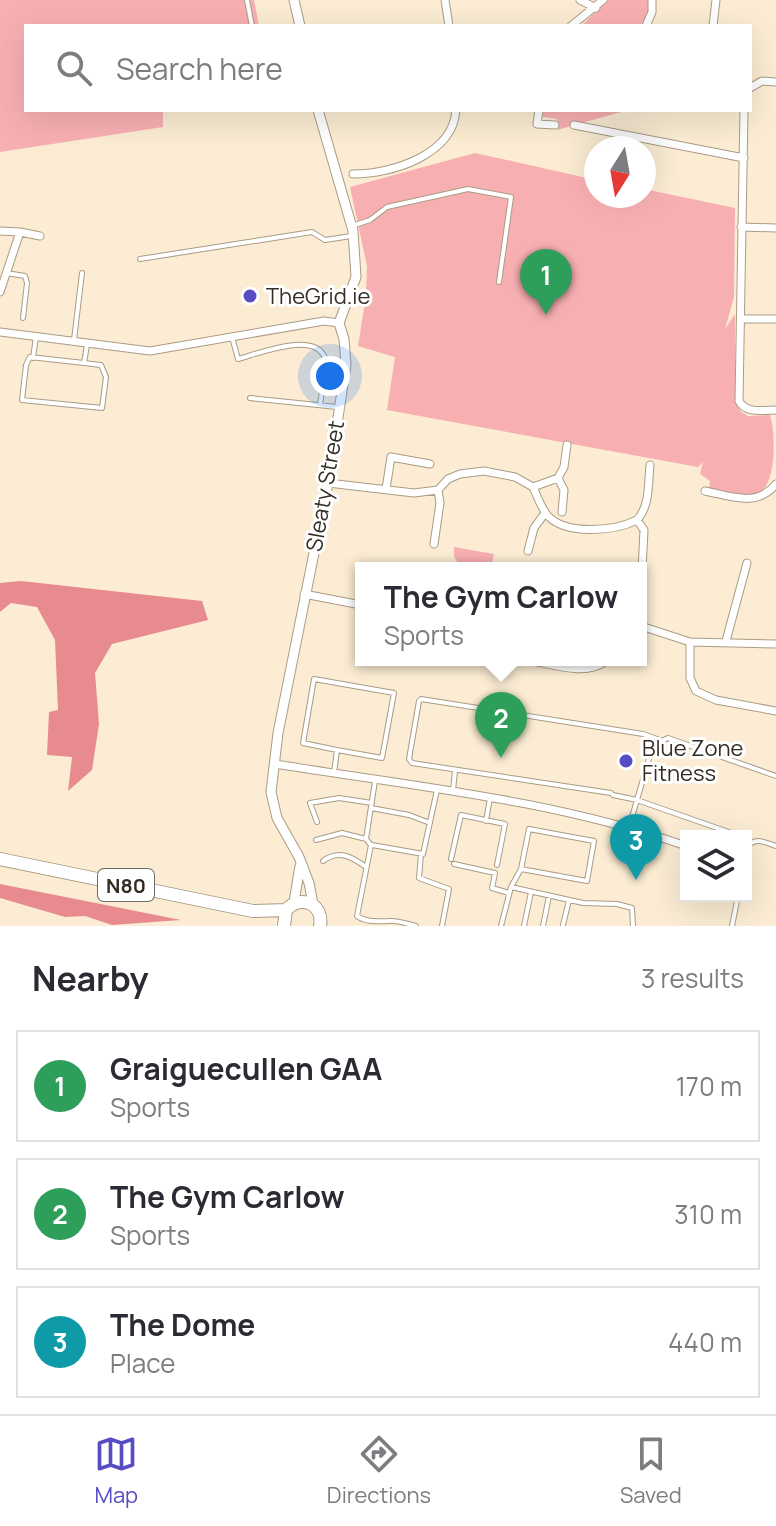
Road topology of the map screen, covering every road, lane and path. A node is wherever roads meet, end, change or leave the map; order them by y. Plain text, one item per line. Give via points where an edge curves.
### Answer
1 (247, 0) edge
2 (445, 0) edge
3 (580, 0) edge
4 (603, 0) edge
5 (652, 0) edge
6 (716, 0) edge
7 (296, 1) edge
8 (596, 8) junction
9 (252, 24) edge
10 (300, 24) edge
11 (449, 24) edge
12 (574, 24) edge
13 (647, 24) edge
14 (713, 24) edge
15 (776, 82) edge
16 (752, 87) edge
17 (319, 112) edge
18 (456, 112) edge
19 (539, 112) edge
20 (744, 112) edge
21 (555, 125) dead end
22 (574, 125) dead end
23 (744, 158) junction
24 (353, 174) dead end
25 (741, 227) junction
26 (776, 228) edge
27 (0, 231) edge
28 (353, 231) junction
29 (20, 232) junction
30 (40, 236) dead end
31 (140, 259) dead end
32 (6, 273) junction
33 (82, 273) dead end
34 (499, 282) dead end
35 (0, 292) edge
36 (23, 318) dead end
37 (741, 319) junction
38 (776, 319) edge
39 (339, 323) junction
40 (0, 332) edge
41 (36, 337) junction
42 (232, 337) junction
43 (74, 343) junction
44 (87, 345) junction
45 (33, 358) junction
46 (84, 363) junction
47 (250, 398) dead end
48 (320, 405) junction
49 (339, 407) junction
50 (776, 410) edge
51 (567, 445) dead end
52 (430, 464) dead end
53 (650, 465) dead end
54 (558, 478) junction
55 (328, 483) junction
56 (776, 484) edge
57 (533, 487) junction
58 (386, 489) junction
59 (438, 490) junction
60 (705, 491) dead end
61 (562, 512) dead end
62 (545, 513) junction
63 (637, 520) junction
64 (434, 544) dead end
65 (528, 551) dead end
66 (642, 562) edge
67 (747, 563) dead end
68 (304, 594) junction
69 (355, 604) edge
70 (647, 627) edge
71 (726, 641) junction
72 (690, 642) junction
73 (776, 644) edge
74 (563, 666) edge
75 (599, 666) edge
76 (776, 711) edge
77 (660, 740) junction
78 (337, 750) junction
79 (275, 764) junction
80 (455, 770) junction
81 (334, 773) junction
82 (776, 776) edge
83 (375, 780) junction
84 (437, 790) junction
85 (453, 792) junction
86 (490, 798) junction
87 (637, 800) junction
88 (371, 805) junction
89 (486, 821) junction
90 (317, 822) dead end
91 (430, 823) junction
92 (629, 827) junction
93 (723, 830) edge
94 (366, 839) junction
95 (316, 840) dead end
96 (753, 841) edge
97 (680, 844) edge
98 (371, 845) junction
99 (776, 846) edge
100 (421, 854) junction
101 (0, 859) edge
102 (301, 861) junction
103 (323, 861) dead end
104 (497, 865) dead end
105 (366, 867) junction
106 (521, 869) junction
107 (511, 887) junction
108 (531, 892) junction
109 (509, 893) junction
110 (549, 896) junction
111 (569, 900) junction
112 (737, 902) edge
113 (313, 904) junction
114 (290, 906) junction
115 (253, 911) junction
116 (323, 923) edge
117 (563, 925) edge
118 (284, 926) edge
119 (416, 926) edge
120 (442, 926) edge
121 (501, 926) edge
122 (524, 926) edge
123 (543, 926) edge
124 (633, 926) edge
125 (732, 926) edge

1 - 9 lane
2 - 11 street
3 - 8 street
4 - 8 street
5 - 13 street
6 - 14 street
7 - 10 street
8 - 12 street
15 - 16 street
17 - 28 street, Sleaty Street
18 - 24 street via 448,138 438,146 397,168
19 - 21 street via 537,124
20 - 23 street
22 - 23 street
23 - 25 street
25 - 26 street
25 - 37 street
27 - 29 street
28 - 31 lane via 325,240 312,232
28 - 34 lane via 387,207 468,189 511,197
28 - 39 street, Sleaty Street via 356,277
29 - 30 street
29 - 32 street
32 - 35 street
32 - 36 lane via 25,276
33 - 43 lane
37 - 38 street
37 - 50 street via 739,401 749,410
39 - 42 street
39 - 49 street, Sleaty Street via 346,355
40 - 41 street
41 - 43 street
41 - 45 lane
42 - 44 street via 150,351
42 - 48 lane via 238,359 291,344 322,351
43 - 44 street
44 - 46 lane
45 - 46 lane
45 - 46 lane via 26,365 22,400 102,408 106,377 101,365
47 - 48 lane
48 - 49 lane
49 - 55 street, Sleaty Street
51 - 54 street
52 - 58 street via 391,457
53 - 63 street via 647,501
54 - 57 street
54 - 61 street via 564,490
55 - 58 street
55 - 68 street, Sleaty Street
56 - 60 street via 747,500
57 - 59 street via 484,471 460,474
57 - 62 street
58 - 59 street
59 - 64 street
62 - 63 street via 552,520 589,530
62 - 65 street
63 - 66 street via 644,530
67 - 71 street
68 - 69 street
68 - 79 street, Sleaty Street
70 - 72 street
71 - 72 street
71 - 73 street
72 - 76 street via 690,678 696,691
74 - 75 street
77 - 80 lane via 421,699 409,759 421,766
77 - 82 lane via 668,738
77 - 87 lane via 653,745
78 - 78 lane via 303,743 314,679 394,693 382,758
78 - 81 lane
79 - 81 street
79 - 102 street, Sleaty Street via 273,807
80 - 85 lane
80 - 87 lane
81 - 83 street
83 - 84 street
83 - 88 lane
84 - 85 street
84 - 91 lane
85 - 86 street
86 - 89 lane
86 - 92 street
87 - 92 lane
87 - 93 lane
88 - 90 lane via 339,798 310,803
88 - 91 lane
88 - 94 lane
89 - 104 lane via 505,824
89 - 109 lane via 461,815 453,862 495,873 492,888
91 - 100 lane
92 - 97 street
94 - 95 lane via 342,833
94 - 98 lane
96 - 99 lane
98 - 100 lane
98 - 105 lane
100 - 120 lane via 419,878 449,889
101 - 115 main road, N80
102 - 113 street, Sleaty Street
102 - 114 street
103 - 105 lane via 347,855
105 - 119 lane via 359,919
106 - 106 lane via 529,829 594,841 587,881
106 - 107 lane
107 - 108 lane
107 - 109 lane
108 - 110 lane
108 - 122 lane
109 - 121 lane
110 - 111 lane
110 - 123 lane
111 - 117 lane
111 - 124 lane via 632,908
112 - 125 lane
113 - 114 main road, N80
113 - 116 main road
114 - 115 main road, N80
114 - 118 main road, N80
115 - 118 main road, N80

